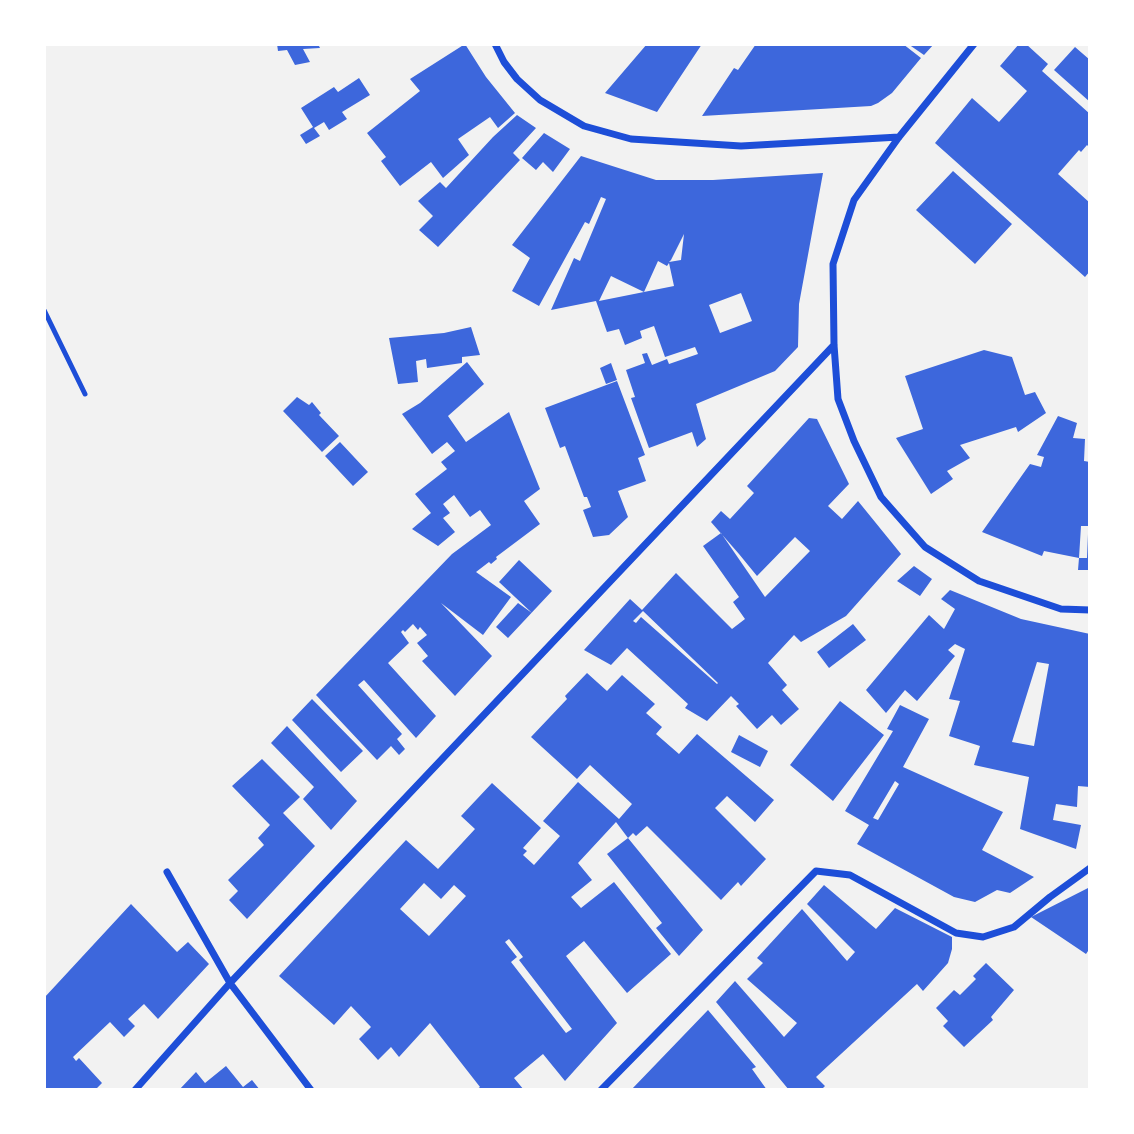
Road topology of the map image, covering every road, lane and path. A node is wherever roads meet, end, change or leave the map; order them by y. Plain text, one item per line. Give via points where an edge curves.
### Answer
1 (495, 44) edge
2 (974, 44) edge
3 (899, 137) junction
4 (44, 310) edge
5 (834, 345) junction
6 (85, 394) dead end
7 (1090, 610) edge
8 (1090, 868) edge
9 (167, 872) dead end
10 (230, 983) junction
11 (135, 1090) edge
12 (311, 1090) edge
13 (601, 1090) edge

1 - 3 street via 517,79 540,100 584,126 631,139 741,146
2 - 3 street
3 - 5 street via 853,200 833,264
4 - 6 lane
5 - 7 street via 838,399 854,441 881,497 925,547 979,581 1060,609
5 - 10 street
8 - 13 street via 1014,927 983,937 956,933 850,875 816,872
9 - 10 street
10 - 11 street
10 - 12 street

